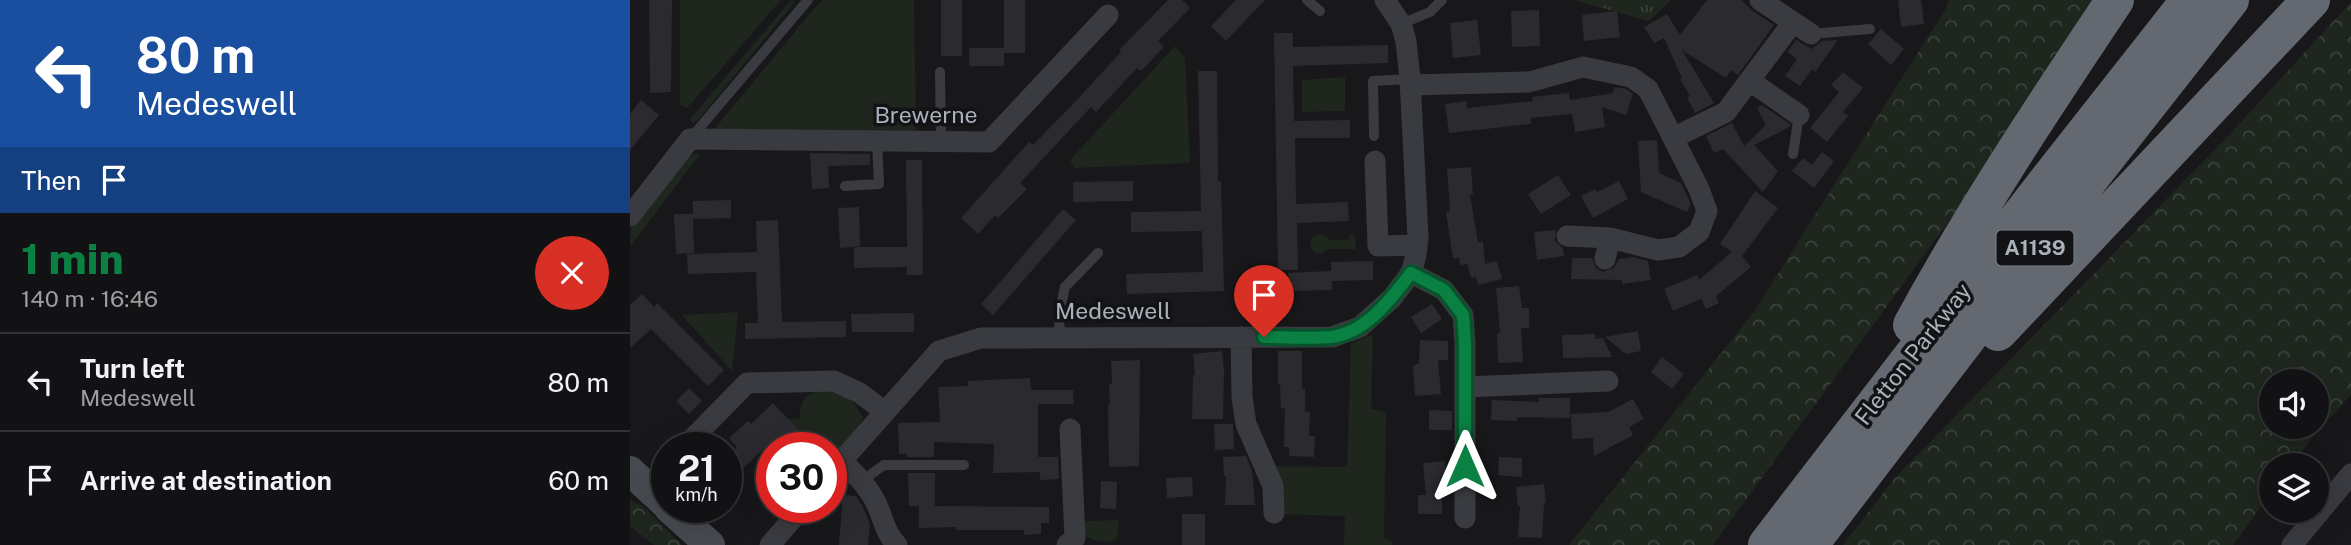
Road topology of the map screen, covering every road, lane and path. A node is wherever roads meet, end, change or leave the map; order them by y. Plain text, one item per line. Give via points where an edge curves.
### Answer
1 (808, 0) edge
2 (1307, 0) edge
3 (1385, 0) edge
4 (1442, 0) edge
5 (1760, 0) edge
6 (2115, 0) edge
7 (2190, 0) edge
8 (2230, 0) edge
9 (2311, 0) edge
10 (1320, 11) dead end
11 (1108, 15) dead end
12 (1793, 22) junction
13 (1402, 26) junction
14 (1870, 29) dead end
15 (1811, 34) joint
16 (940, 72) dead end
17 (1750, 81) junction
18 (1410, 82) junction
19 (1799, 115) joint
20 (1374, 136) dead end
21 (1673, 138) junction
22 (691, 139) junction
23 (877, 141) junction
24 (941, 141) junction
25 (1793, 154) dead end
26 (1376, 161) dead end
27 (845, 186) dead end
28 (630, 216) edge
29 (1567, 236) dead end
30 (1610, 238) junction
31 (1417, 245) junction
32 (1098, 253) dead end
33 (1605, 259) dead end
34 (1411, 273) junction
35 (1060, 337) junction
36 (1241, 337) junction
37 (1608, 381) dead end
38 (1465, 387) junction
39 (885, 412) junction
40 (1070, 429) dead end
41 (1854, 431) junction
42 (698, 432) edge
43 (847, 455) edge
44 (964, 465) dead end
45 (847, 473) edge
46 (631, 474) edge
47 (2351, 474) edge
48 (863, 481) junction
49 (651, 491) edge
50 (1844, 499) junction
51 (1274, 513) dead end
52 (1465, 517) dead end
53 (686, 523) edge
54 (789, 523) edge
55 (1077, 543) edge
56 (710, 545) edge
57 (770, 545) edge
58 (897, 545) edge
59 (1767, 545) edge
60 (1809, 545) edge
61 (2292, 545) edge

1 - 22 lane
2 - 10 lane
3 - 13 street
4 - 13 lane via 1430,12
5 - 12 street
6 - 41 highway via 1938,277
7 - 41 highway, Fletton Parkway / A1139
8 - 50 highway, Fletton Parkway / A1139
9 - 50 highway
11 - 24 street, Brewerne via 989,142
12 - 15 street
12 - 17 street
13 - 18 street, Medeswell
14 - 15 lane
16 - 24 lane
17 - 19 street
17 - 21 street via 1726,112
18 - 20 lane via 1373,81
18 - 21 street via 1529,82 1583,67 1631,77 1648,89
18 - 31 street, Medeswell
19 - 25 lane
21 - 30 street via 1707,211 1699,232 1679,247 1658,250
22 - 23 street, Brewerne
22 - 28 street
23 - 24 street, Brewerne
23 - 27 lane via 878,184
26 - 31 street via 1378,246
29 - 30 street
30 - 33 street
31 - 34 street, Medeswell
32 - 35 lane via 1065,287
34 - 36 street, Medeswell via 1392,298 1360,327 1346,333
34 - 38 street via 1444,290 1463,315
35 - 36 street, Medeswell
35 - 39 street, Medeswell via 982,338 939,351
36 - 51 street via 1246,424 1273,486
37 - 38 street
38 - 52 street
39 - 42 street via 834,381 747,383
39 - 43 street, Medeswell
40 - 55 street
41 - 59 highway, Fletton Parkway / A1139
44 - 48 lane via 884,465
45 - 48 street, Medeswell
46 - 49 street
47 - 61 street
48 - 58 street, Medeswell via 888,536
50 - 60 highway, Fletton Parkway / A1139
53 - 56 street
54 - 57 street

